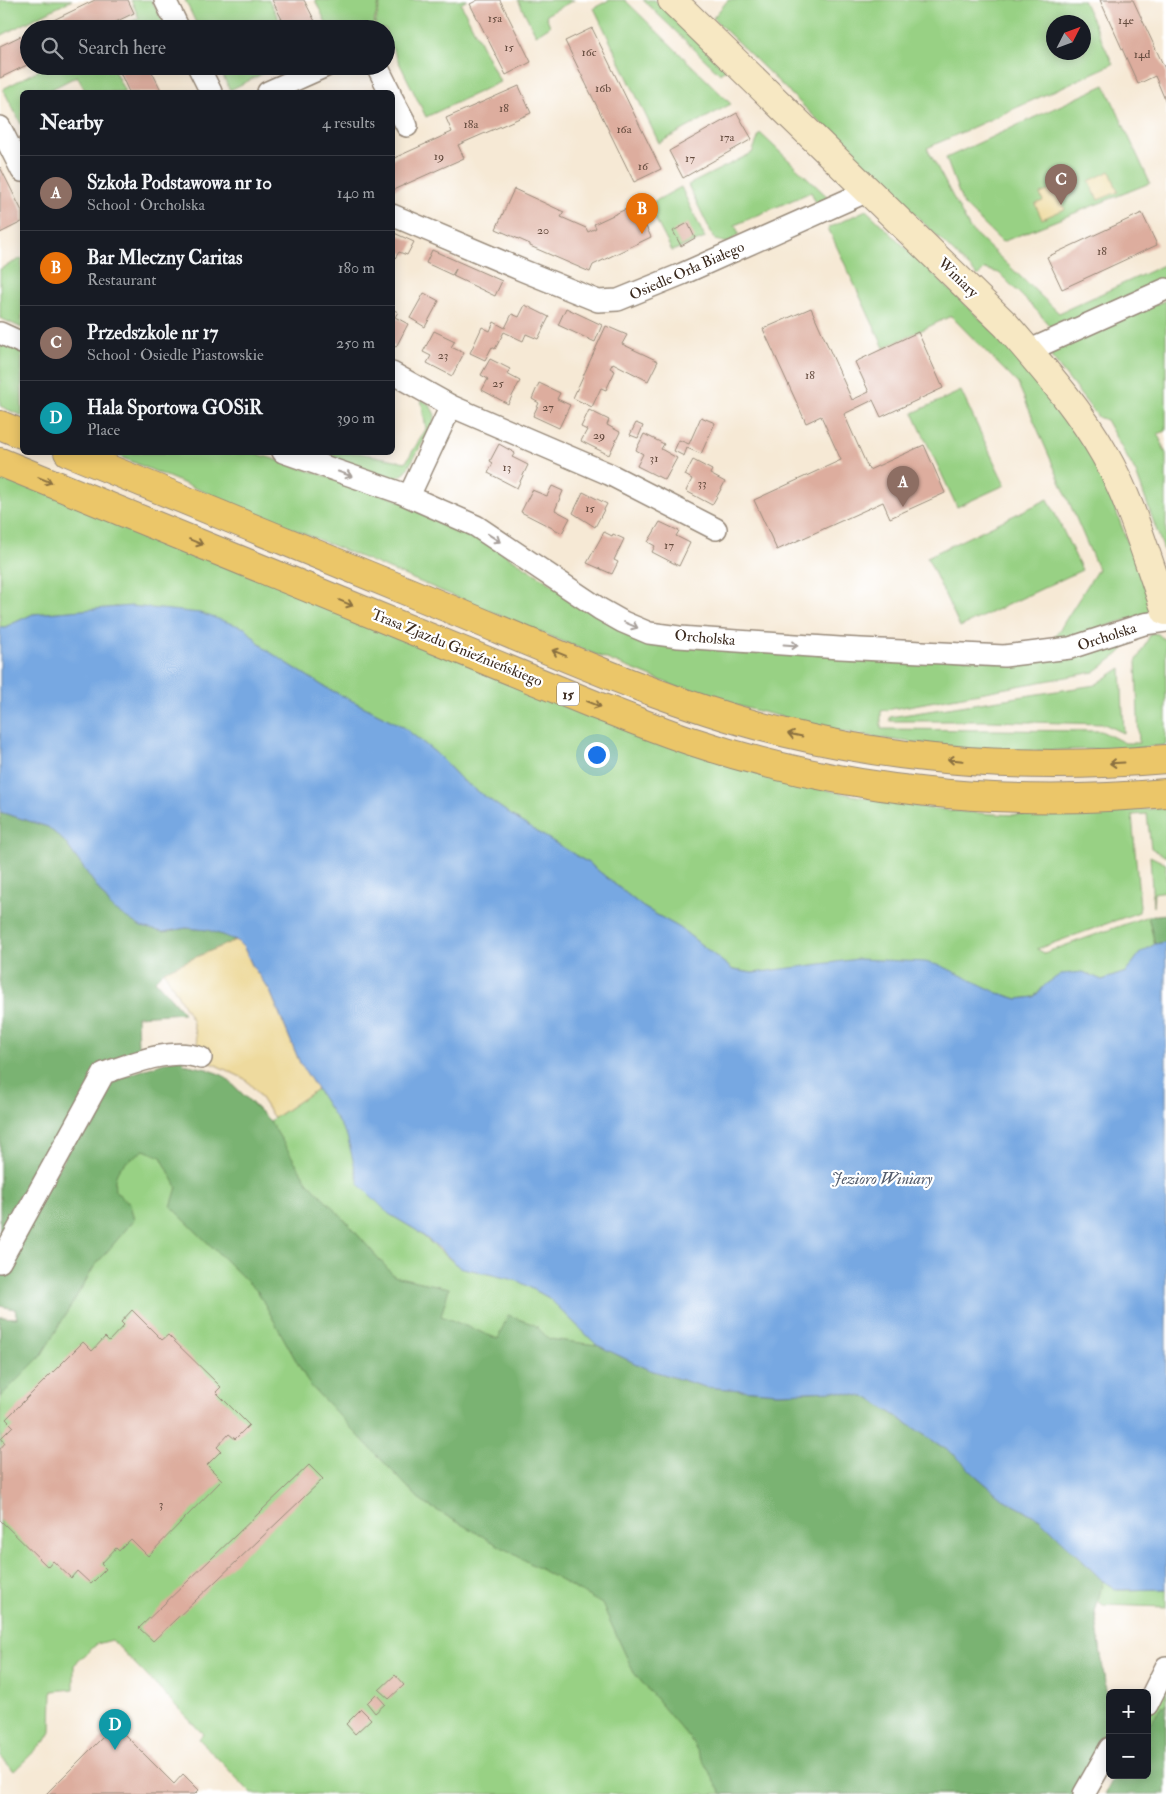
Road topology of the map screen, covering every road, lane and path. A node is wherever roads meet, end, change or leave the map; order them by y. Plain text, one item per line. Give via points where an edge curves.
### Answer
1 (165, 0) edge
2 (672, 0) edge
3 (175, 20) edge
4 (202, 75) edge
5 (306, 75) edge
6 (382, 75) edge
7 (210, 90) edge
8 (272, 90) edge
9 (389, 90) edge
10 (395, 104) edge
11 (407, 126) dead end
12 (0, 127) edge
13 (20, 167) edge
14 (868, 191) junction
15 (395, 216) edge
16 (1166, 289) edge
17 (0, 333) edge
18 (20, 342) edge
19 (1028, 351) junction
20 (395, 375) edge
21 (451, 406) junction
22 (0, 425) edge
23 (20, 433) edge
24 (75, 455) edge
25 (292, 455) edge
26 (0, 462) edge
27 (409, 496) junction
28 (716, 530) dead end
29 (1166, 611) edge
30 (1166, 621) edge
31 (1166, 759) edge
32 (1166, 793) edge
33 (201, 1058) dead end
34 (0, 1262) edge
35 (1166, 1667) edge
36 (1151, 1697) edge
37 (1106, 1755) edge
38 (1084, 1794) edge

1 - 3 street
2 - 14 street, Winiary
4 - 7 street
5 - 8 street
6 - 9 street
10 - 11 street
12 - 13 street
14 - 15 street, Osiedle Orła Białego via 620,300 598,301
14 - 19 street, Winiary via 1006,325
16 - 19 street
17 - 18 street
19 - 29 street, Winiary via 1083,419 1106,456 1126,500
20 - 21 street
21 - 27 street
21 - 28 street via 610,474
22 - 23 main road
31 -> 24 main road, 15 via 1090,764 966,762 842,745 751,723 629,682
25 -> 27 street, Orcholska
26 -> 32 main road, Trasa Zjazdu Gnieźnieńskiego / 15 via 613,712 742,756 842,780 967,796 1063,799
27 -> 30 street, Orcholska via 476,526 600,609 649,633 840,648 1004,656 1070,648 1144,624
33 - 34 street via 188,1053 168,1054 104,1073
35 - 36 street
37 - 38 street

